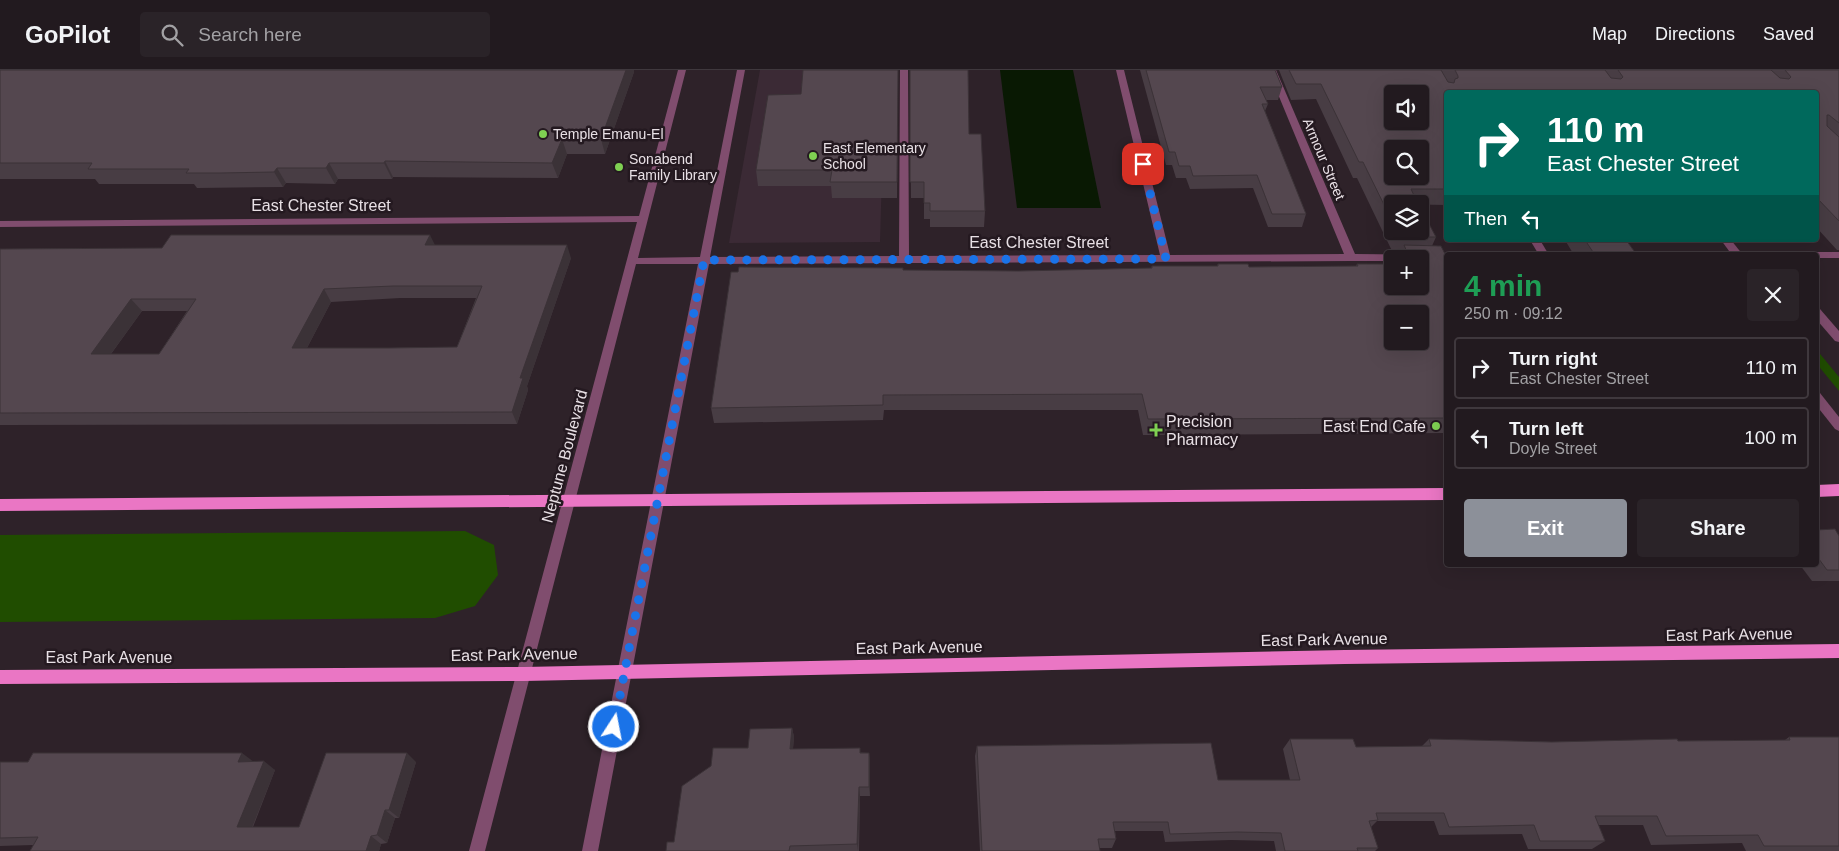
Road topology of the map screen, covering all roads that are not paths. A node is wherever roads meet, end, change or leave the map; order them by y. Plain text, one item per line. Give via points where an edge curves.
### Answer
1 (682, 70) edge
2 (741, 70) edge
3 (904, 70) edge
4 (1120, 70) edge
5 (1272, 70) edge
6 (643, 219) junction
7 (0, 224) edge
8 (1728, 242) edge
9 (1736, 252) edge
10 (1819, 255) edge
11 (1839, 255) edge
12 (1444, 257) edge
13 (1351, 258) junction
14 (904, 259) junction
15 (1166, 259) junction
16 (704, 260) junction
17 (632, 261) junction
18 (1819, 315) edge
19 (1839, 338) edge
20 (1819, 400) edge
21 (1839, 426) edge
22 (1819, 490) edge
23 (1839, 490) edge
24 (1444, 494) edge
25 (658, 500) junction
26 (569, 501) junction
27 (0, 505) edge
28 (1839, 651) edge
29 (625, 671) junction
30 (524, 674) junction
31 (0, 676) edge
32 (477, 851) edge
33 (590, 851) edge

1 - 6 street, Neptune Boulevard
2 - 16 street
3 - 14 street
4 - 15 street
5 - 13 street, Armour Street
6 - 7 street, East Chester Street
6 - 17 street, Neptune Boulevard
8 - 9 street
10 - 11 street
12 - 13 street, East Chester Street
13 - 15 street, East Chester Street
14 - 15 street, East Chester Street
14 - 16 street, East Chester Street
16 - 17 street, East Chester Street
16 - 25 street
17 - 26 street, Neptune Boulevard
18 - 19 street
20 - 21 street
22 - 23 highway
24 - 25 highway
25 - 26 highway
25 - 29 street
26 - 27 highway
26 - 30 street, Neptune Boulevard
28 - 29 highway, East Park Avenue
29 - 30 highway, East Park Avenue
29 - 33 street
30 - 31 highway, East Park Avenue
30 - 32 street, Neptune Boulevard

